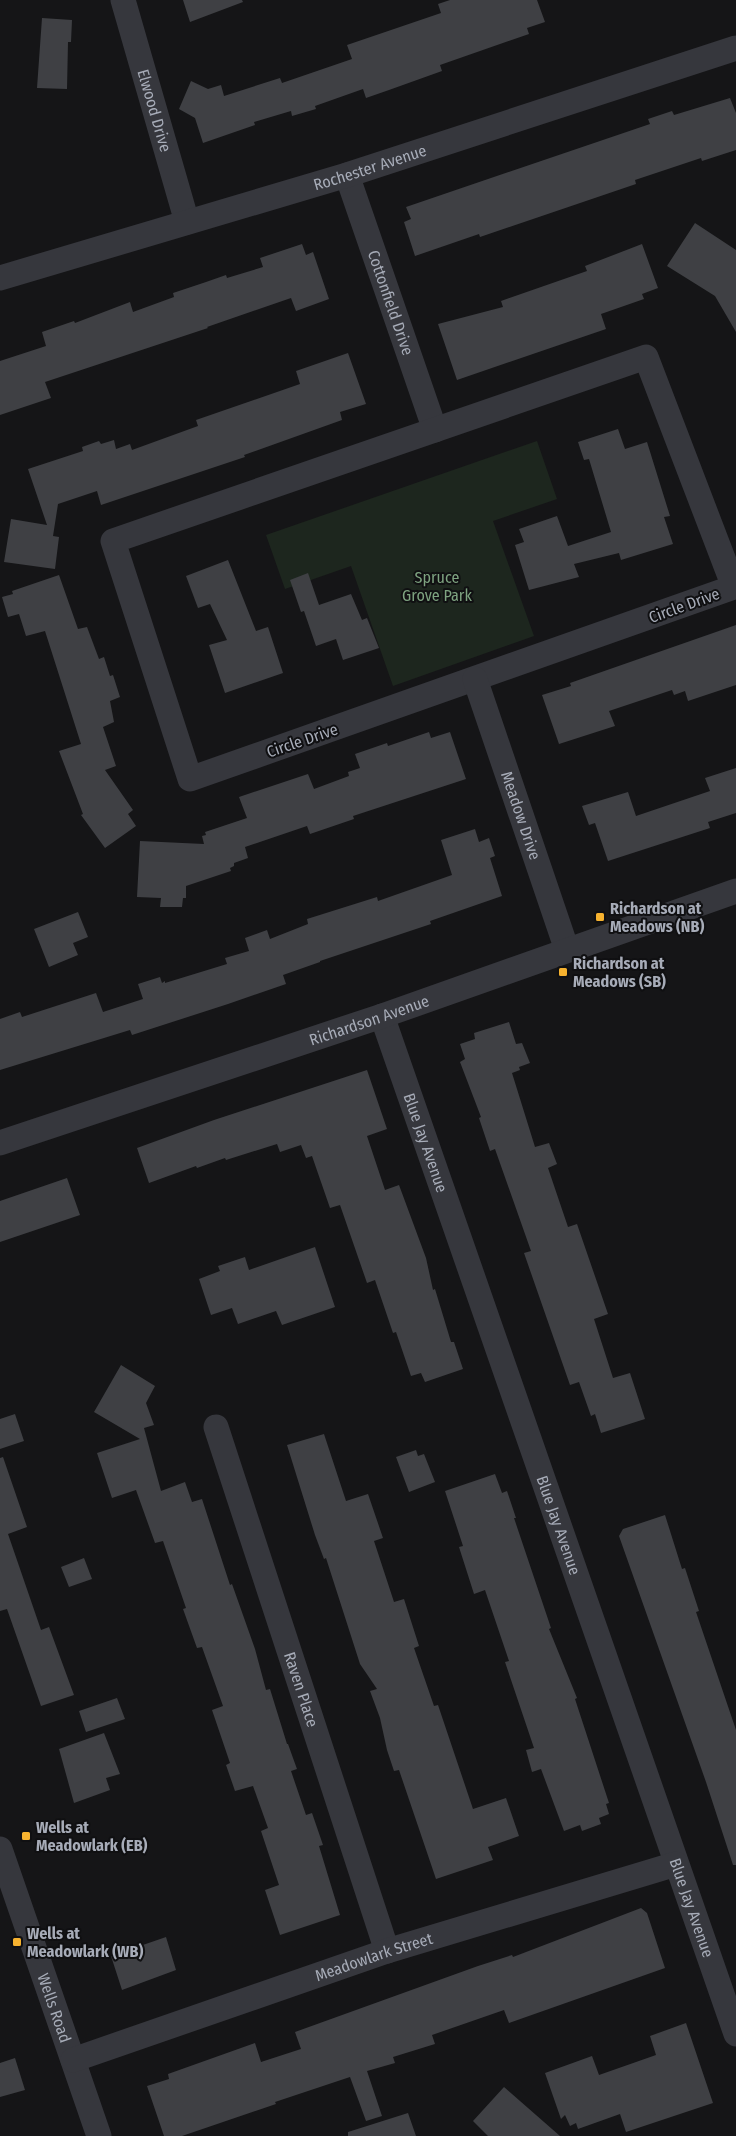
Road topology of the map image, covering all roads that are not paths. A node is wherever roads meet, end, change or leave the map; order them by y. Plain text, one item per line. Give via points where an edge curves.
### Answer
1 (123, 0) edge
2 (736, 48) edge
3 (347, 174) junction
4 (187, 222) junction
5 (0, 278) edge
6 (435, 430) junction
7 (475, 679) junction
8 (736, 891) edge
9 (567, 950) junction
10 (382, 1016) junction
11 (0, 1143) edge
12 (216, 1427) dead end
13 (0, 1849) edge
14 (676, 1864) junction
15 (387, 1951) junction
16 (736, 2034) edge
17 (73, 2060) junction
18 (99, 2136) edge

1 - 4 street, Elwood Drive
2 - 3 street, Rochester Avenue
3 - 4 street, Rochester Avenue
3 - 6 street, Cottonfield Drive
4 - 5 street, Rochester Avenue
6 - 7 street, Circle Drive via 646,357 734,587
6 - 7 street, Circle Drive via 112,541 190,779
7 - 9 street, Meadow Drive
8 - 9 street, Richardson Avenue
9 - 10 street, Richardson Avenue
10 - 11 street, Richardson Avenue
10 - 14 street, Blue Jay Avenue
12 - 15 street, Raven Place
13 - 17 street, Wells Road
14 - 15 street, Meadowlark Street
14 - 16 street, Blue Jay Avenue
15 - 17 street, Meadowlark Street
17 - 18 street, Wells Road

